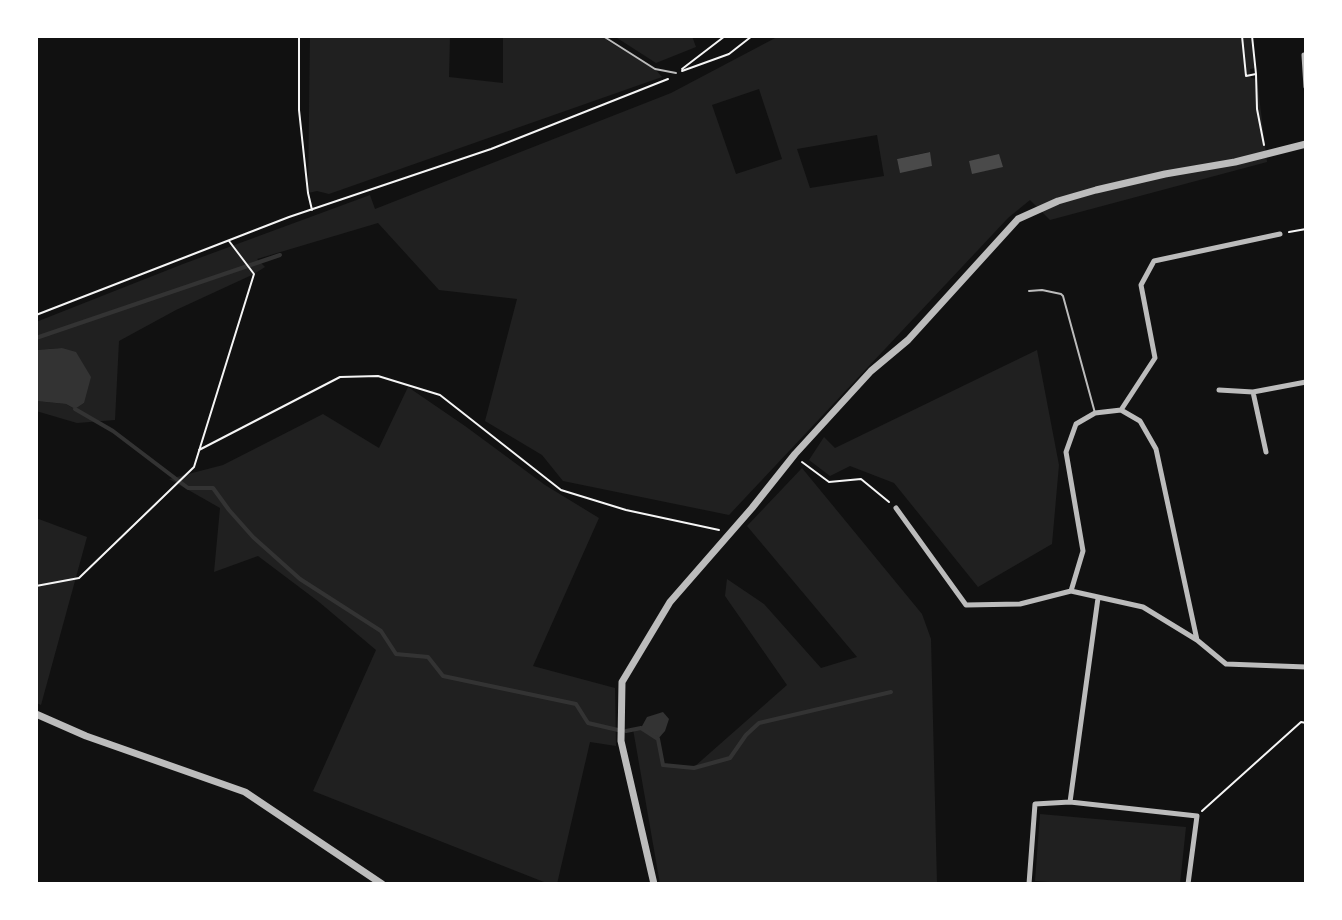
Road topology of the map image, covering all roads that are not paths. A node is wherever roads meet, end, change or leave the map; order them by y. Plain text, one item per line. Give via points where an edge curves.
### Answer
1 (603, 36) edge
2 (1304, 55) dead end
3 (676, 73) road end
4 (1306, 87) edge
5 (1306, 144) edge
6 (1280, 234) road end
7 (1029, 291) dead end
8 (1306, 382) edge
9 (1219, 390) dead end
10 (1253, 392) junction
11 (1121, 410) junction
12 (1095, 413) junction
13 (1266, 452) dead end
14 (896, 508) road end
15 (1071, 591) junction
16 (1098, 598) junction
17 (1197, 640) junction
18 (1306, 667) edge
19 (36, 714) edge
20 (1070, 802) junction
21 (382, 884) edge
22 (654, 884) edge
23 (1029, 884) edge
24 (1188, 884) edge

1 - 3 lane via 655,69
2 - 4 street
5 - 22 street via 1096,190 1018,219 908,340 871,371 795,454 670,602 622,682 621,741
6 - 11 street via 1155,261 1141,285 1155,358
7 - 12 lane via 1063,296
8 - 10 street
9 - 10 street
10 - 13 street
11 - 12 street
11 - 17 street via 1140,421 1155,449
12 - 15 street via 1076,424 1066,452 1083,551
14 - 15 street via 966,605 1020,604
15 - 16 street
16 - 17 street via 1143,607
16 - 20 street
17 - 18 street via 1226,664
19 - 21 street via 86,736 245,792
20 - 23 street via 1035,804
20 - 24 street via 1197,816

